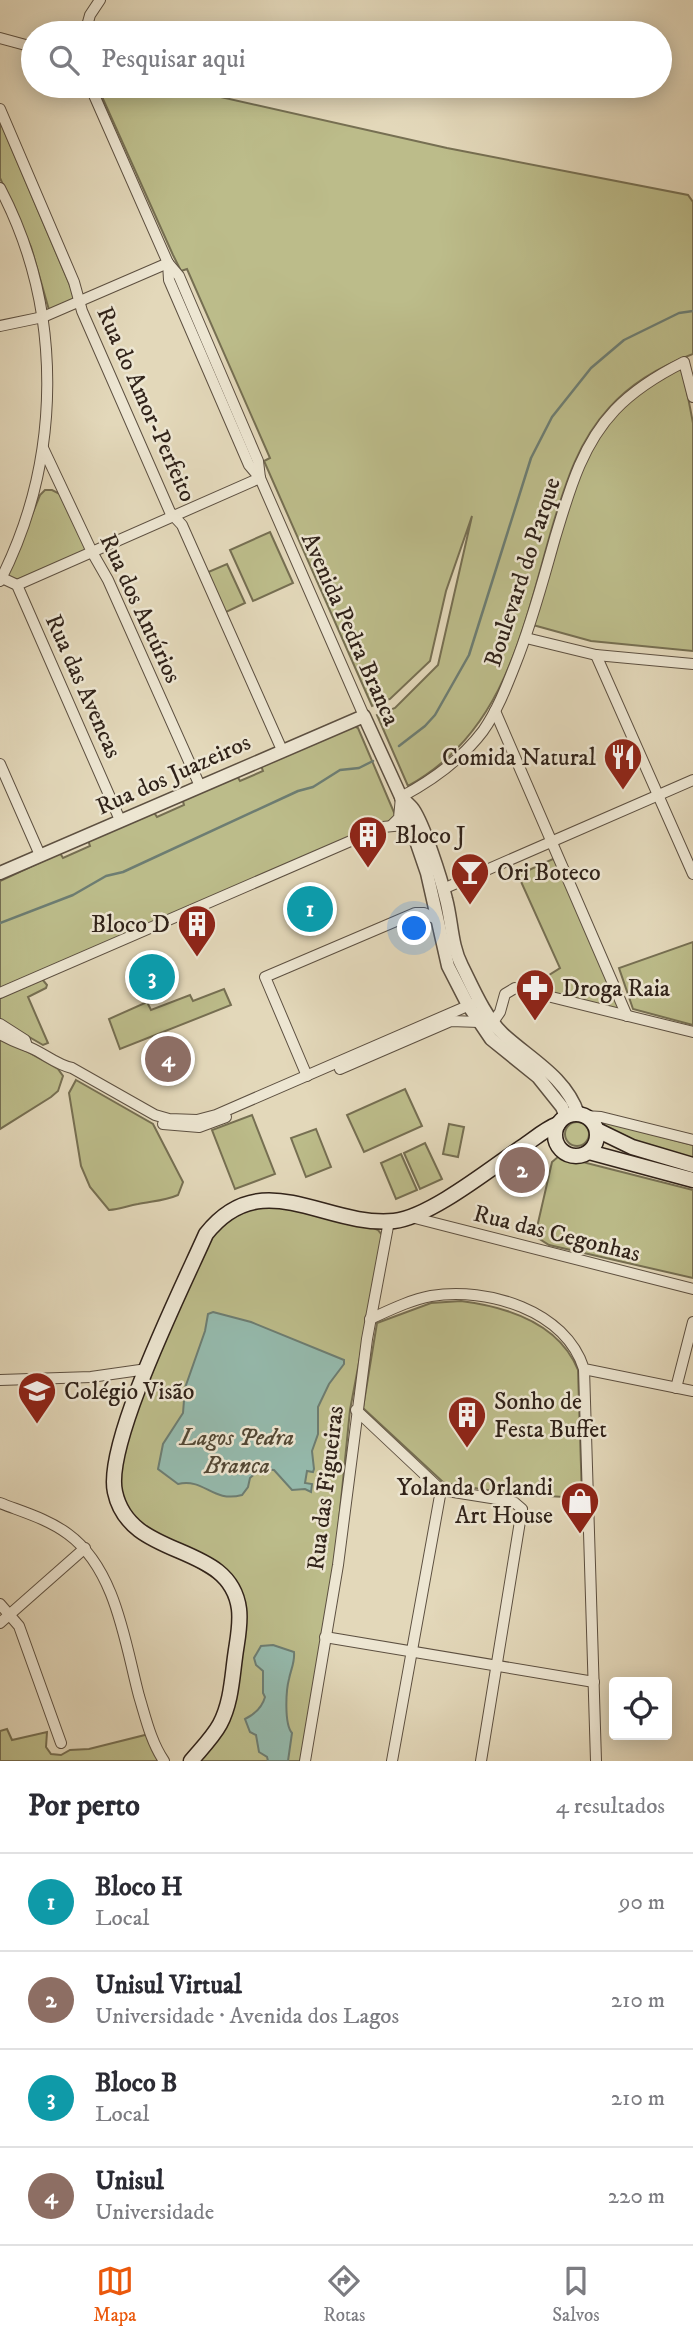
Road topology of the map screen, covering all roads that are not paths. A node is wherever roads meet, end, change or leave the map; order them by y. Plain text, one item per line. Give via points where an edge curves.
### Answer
1 (100, 0) edge
2 (88, 21) edge
3 (0, 37) edge
4 (21, 43) edge
5 (95, 98) edge
6 (0, 109) edge
7 (0, 188) edge
8 (168, 263) junction
9 (79, 302) junction
10 (43, 317) junction
11 (0, 326) edge
12 (693, 397) edge
13 (43, 448) junction
14 (260, 478) junction
15 (173, 517) junction
16 (92, 552) junction
17 (1, 578) edge
18 (17, 585) junction
19 (526, 638) junction
20 (596, 655) junction
21 (693, 664) edge
22 (495, 711) junction
23 (363, 716) junction
24 (282, 750) junction
25 (0, 764) edge
26 (693, 780) edge
27 (200, 786) junction
28 (657, 796) junction
29 (401, 797) junction
30 (120, 820) junction
31 (392, 825) junction
32 (410, 828) junction
33 (552, 841) junction
34 (40, 855) junction
35 (0, 873) edge
36 (693, 874) edge
37 (443, 889) junction
38 (438, 920) junction
39 (0, 993) edge
40 (475, 1002) junction
41 (627, 1016) junction
42 (486, 1022) junction
43 (0, 1024) edge
44 (693, 1032) edge
45 (0, 1034) edge
46 (27, 1046) junction
47 (64, 1066) junction
48 (307, 1076) junction
49 (572, 1118) junction
50 (597, 1130) junction
51 (693, 1140) edge
52 (558, 1145) junction
53 (522, 1147) junction
54 (589, 1152) junction
55 (693, 1165) edge
56 (693, 1180) edge
57 (411, 1217) junction
58 (389, 1221) junction
59 (693, 1289) edge
60 (370, 1319) junction
61 (693, 1322) edge
62 (584, 1368) junction
63 (147, 1369) junction
64 (0, 1380) edge
65 (676, 1388) junction
66 (693, 1391) edge
67 (356, 1410) junction
68 (441, 1490) junction
69 (0, 1503) edge
70 (85, 1548) junction
71 (0, 1604) edge
72 (11, 1614) junction
73 (0, 1623) edge
74 (325, 1637) junction
75 (412, 1651) junction
76 (497, 1665) junction
77 (594, 1682) junction
78 (61, 1743) dead end
79 (164, 1761) edge
80 (191, 1761) edge
81 (305, 1761) edge
82 (392, 1761) edge
83 (481, 1761) edge
84 (596, 1761) edge

1 - 2 street
3 - 4 street
5 - 8 street, Avenida Pedra Branca
6 - 9 street, Rua do Amor-Perfeito
7 - 10 street via 29,260
8 - 9 street
8 - 14 street, Avenida Pedra Branca via 169,280 249,465
9 - 10 street
9 - 15 street, Rua do Amor-Perfeito
10 - 11 street
10 - 13 street via 47,401
12 - 19 street, Boulevard do Parque via 684,362 626,400 605,422 569,491
13 - 16 street, Rua dos Antúrios
13 - 17 street via 32,503
14 - 15 street
14 - 23 street, Avenida Pedra Branca
15 - 16 street
15 - 24 street, Rua do Amor-Perfeito via 183,525
16 - 18 street
16 - 27 street, Rua dos Antúrios
17 - 18 street
18 - 30 street, Rua das Avencas
19 - 20 street
19 - 22 street, Boulevard do Parque
20 - 21 street
20 - 28 street
22 - 29 street, Boulevard do Parque via 456,761
22 - 33 street
23 - 24 street, Rua dos Juazeiros
23 - 29 street, Avenida Pedra Branca
24 - 27 street, Rua dos Juazeiros
25 - 34 street
26 - 28 street
27 - 30 street, Rua dos Juazeiros
28 - 33 street
28 - 36 street
29 - 31 street via 399,818
29 - 32 street, Avenida Pedra Branca
29 - 37 street, Avenida Pedra Branca via 413,809
30 - 34 street, Rua dos Juazeiros
31 - 32 street
31 - 39 street
32 - 38 street, Avenida Pedra Branca
33 - 37 street
33 - 41 street
34 - 35 street, Rua dos Juazeiros
37 - 40 street, Avenida Pedra Branca via 457,956
38 - 40 street, Avenida Pedra Branca via 444,954
38 - 48 street via 415,913 265,977
40 - 42 street, Avenida Pedra Branca
40 - 48 street
41 - 42 street via 515,988 505,994 500,1012
41 - 44 street
42 - 47 street via 450,1021 199,1127 155,1122 68,1073
42 - 49 street, Avenida Pedra Branca via 548,1070 574,1102
43 - 46 street
45 - 46 street
46 - 47 street
47 - 48 street via 155,1115 197,1121
49 - 50 main road via 594,1124
49 - 51 street via 601,1117
49 - 52 main road via 555,1135
49 - 53 main road
50 - 54 main road
50 - 55 main road via 632,1147
52 - 53 main road
52 - 54 main road via 572,1155
53 - 57 main road
54 - 56 main road
57 - 58 main road
57 - 59 street, Rua das Cegonhas
58 - 60 street, Rua das Figueiras
58 - 63 main road via 275,1200 229,1210 206,1234
60 - 62 street via 430,1297 462,1294 488,1298 520,1306 547,1321 579,1351
60 - 67 street, Rua das Figueiras
61 - 65 street
62 - 65 street
62 - 77 street
63 - 64 street via 91,1377
63 - 80 main road via 116,1461 114,1491 119,1505 140,1533 223,1575 239,1611 227,1708 214,1734
65 - 66 street
67 - 68 street
67 - 74 street, Rua das Figueiras
68 - 75 street
68 - 76 street via 510,1501 522,1514
69 - 70 street via 47,1521
70 - 72 street
70 - 79 street via 110,1590 151,1736
71 - 72 street
72 - 73 street
72 - 78 street
74 - 75 street
74 - 81 street, Rua das Figueiras
75 - 76 street
75 - 82 street
76 - 77 street
76 - 83 street
77 - 84 street

